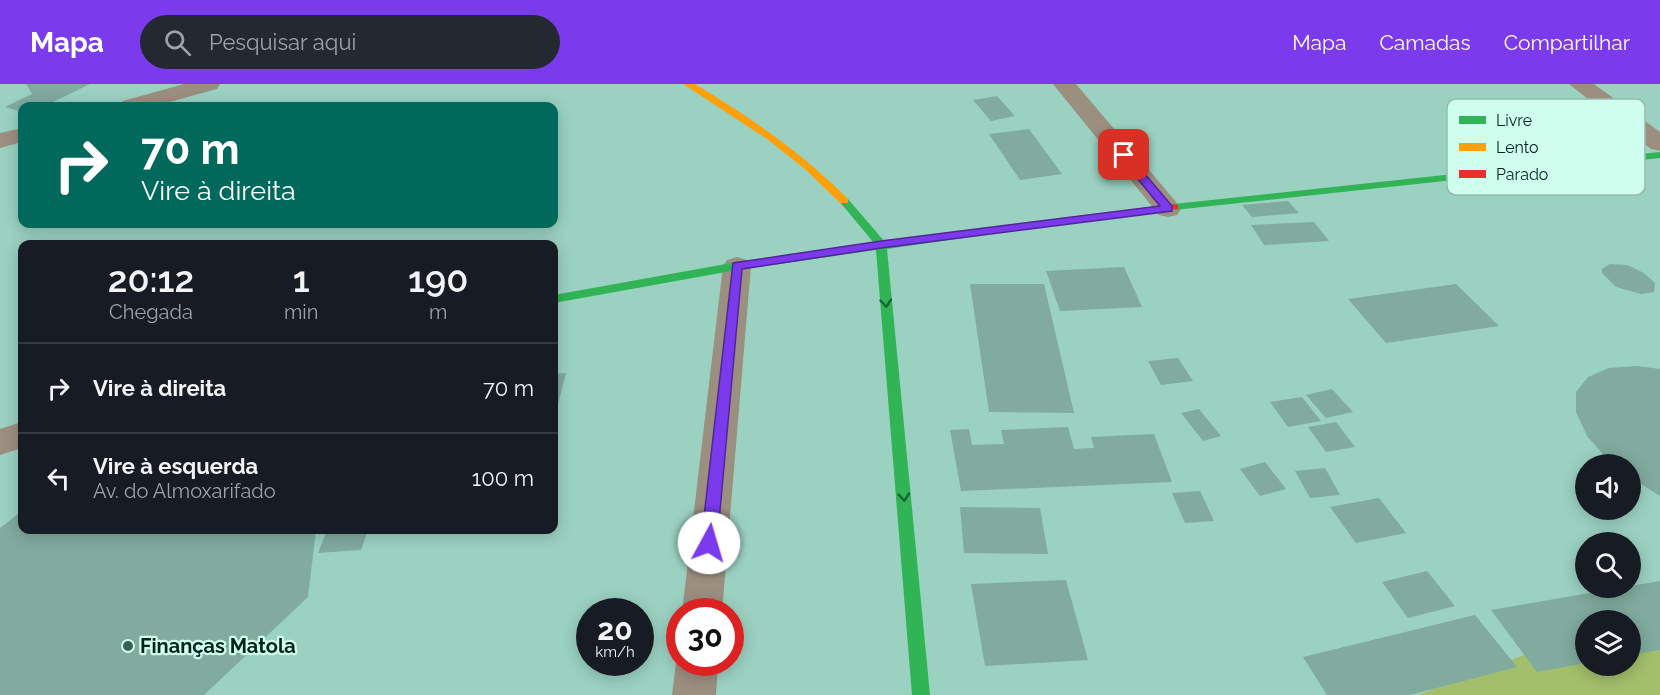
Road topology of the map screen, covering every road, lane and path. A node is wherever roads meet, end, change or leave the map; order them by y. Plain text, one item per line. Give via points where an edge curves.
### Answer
1 (209, 84) edge
2 (688, 84) edge
3 (1064, 84) edge
4 (1580, 84) edge
5 (1600, 99) edge
6 (145, 102) edge
7 (1645, 133) edge
8 (18, 136) edge
9 (0, 141) edge
10 (1660, 144) edge
11 (1660, 155) edge
12 (1645, 157) edge
13 (1447, 178) edge
14 (1168, 209) junction
15 (881, 244) junction
16 (737, 266) junction
17 (558, 298) edge
18 (18, 436) edge
19 (0, 441) edge
20 (703, 598) edge
21 (696, 676) edge
22 (694, 695) edge
23 (921, 695) edge

1 - 6 street
2 - 15 street via 780,144 841,197
3 - 14 street
4 - 5 street
7 - 10 street
8 - 9 street
11 - 12 street
13 - 14 street
14 - 15 street
15 - 16 street
15 -> 23 street
16 - 17 street
16 - 20 street
18 - 19 street
21 - 22 street

